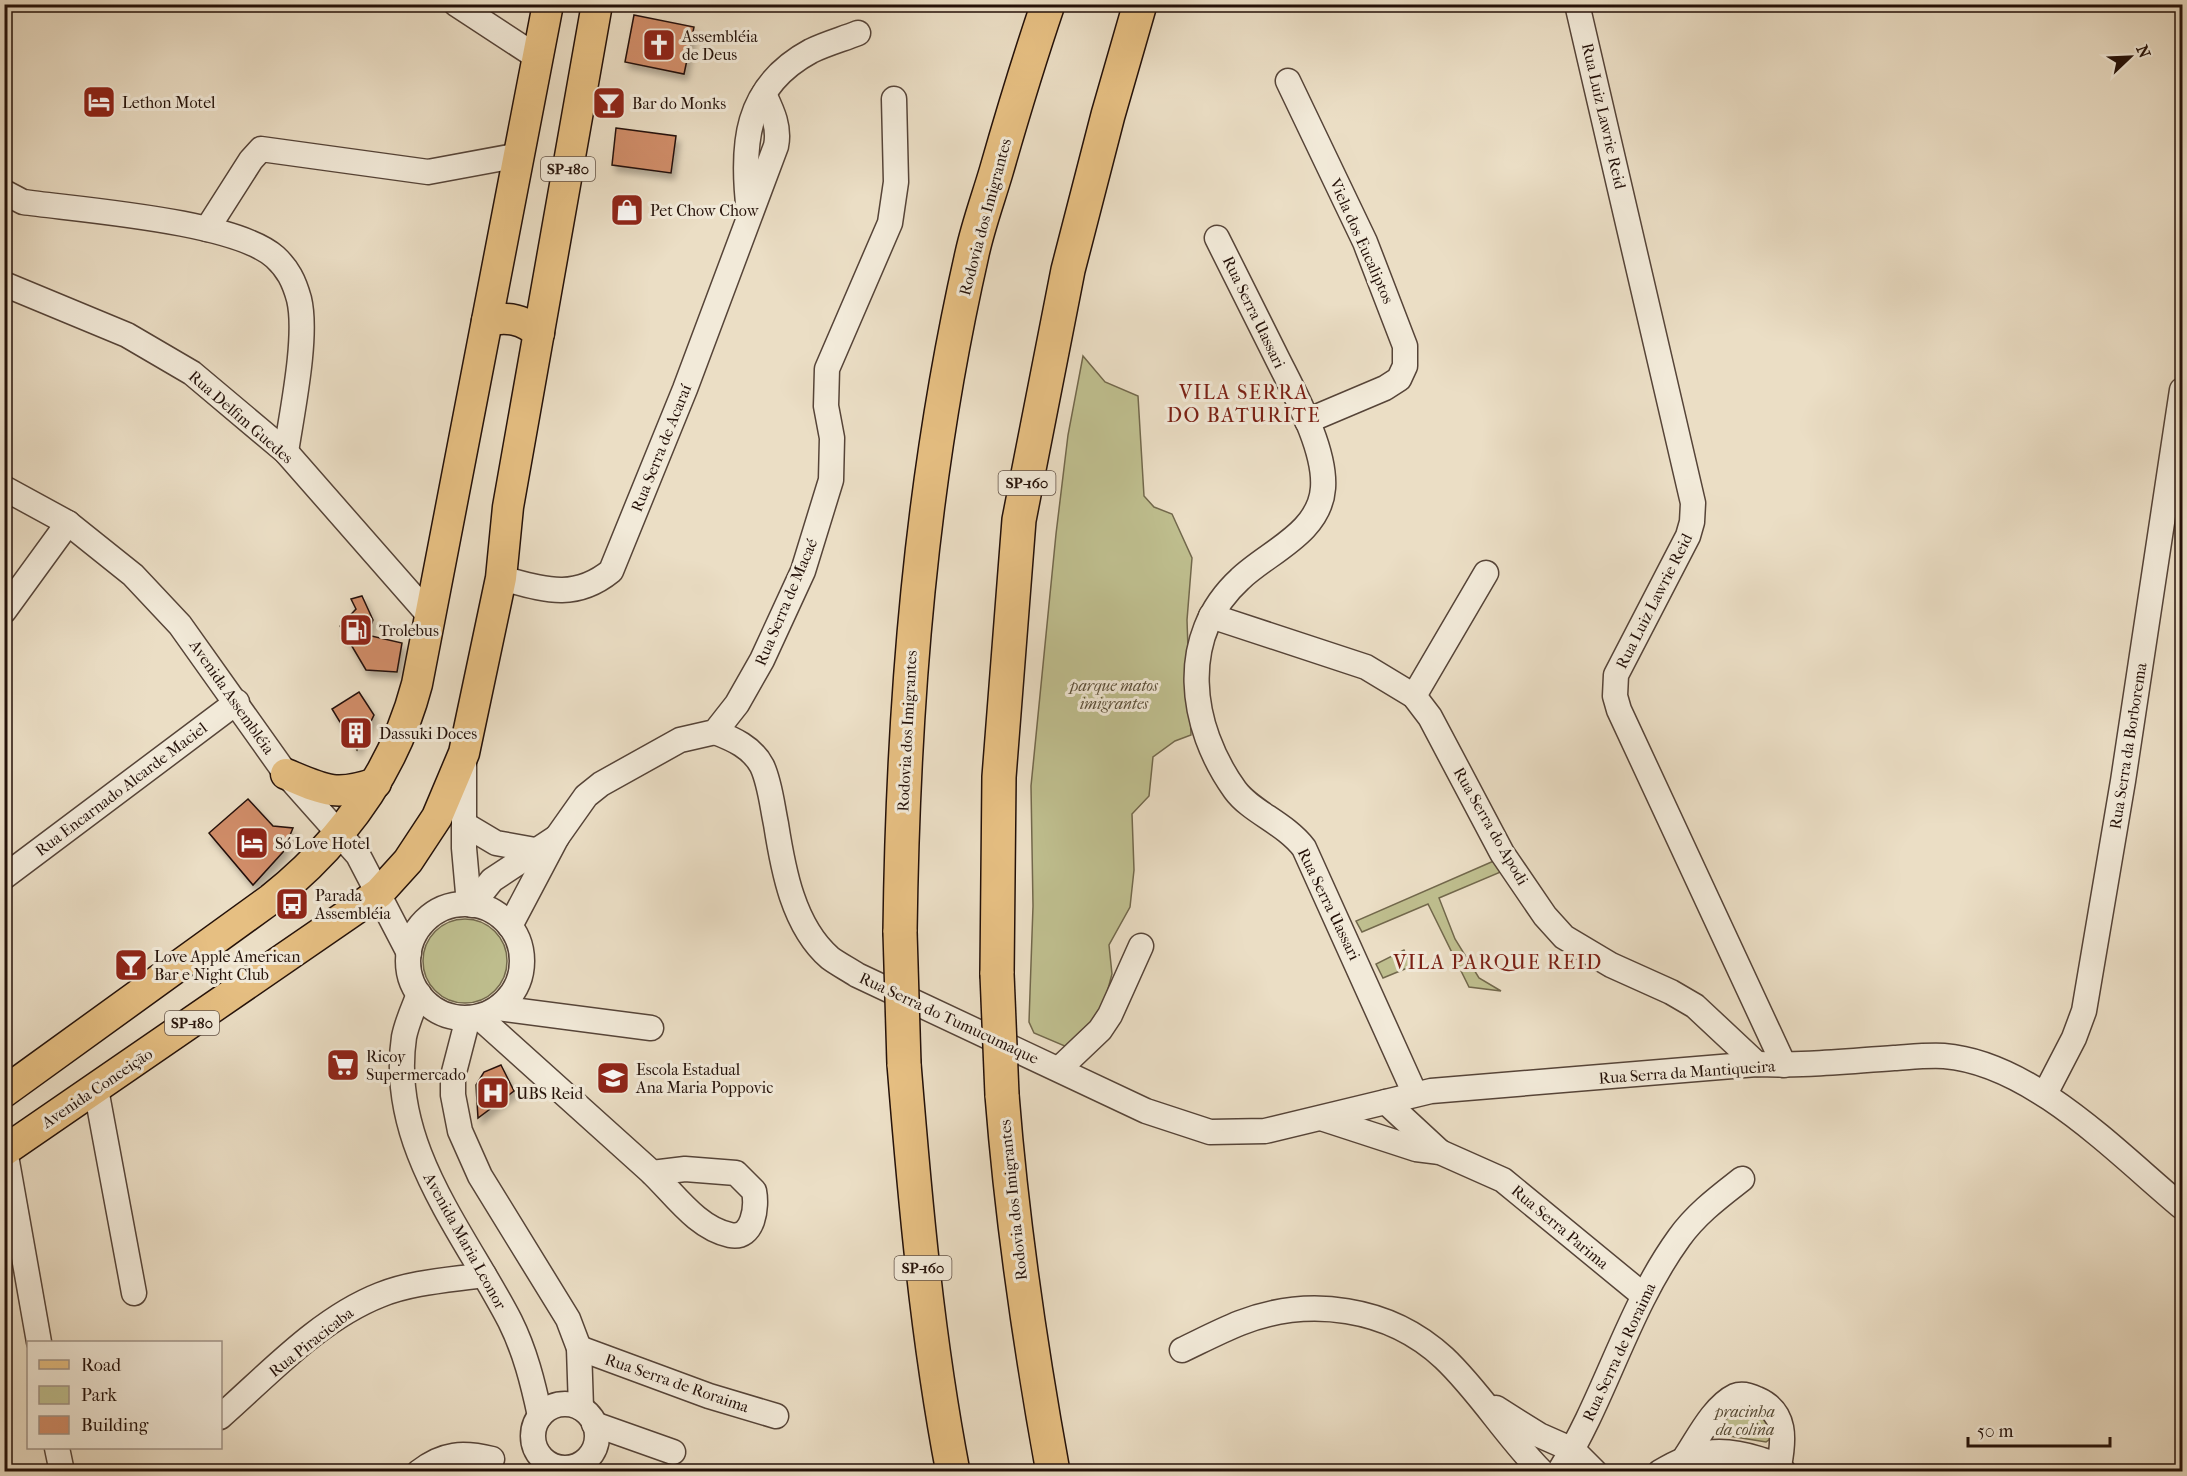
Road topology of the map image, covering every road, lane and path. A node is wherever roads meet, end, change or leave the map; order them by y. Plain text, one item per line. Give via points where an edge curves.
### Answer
1 (456, 4) edge
2 (548, 4) edge
3 (597, 4) edge
4 (1048, 4) edge
5 (1140, 4) edge
6 (1577, 4) edge
7 (858, 33) dead end
8 (537, 57) junction
9 (1288, 81) dead end
10 (894, 99) dead end
11 (520, 155) junction
12 (4, 192) edge
13 (207, 229) junction
14 (1217, 238) dead end
15 (4, 284) edge
16 (487, 321) junction
17 (539, 333) junction
18 (2182, 390) edge
19 (1307, 421) junction
20 (286, 452) junction
21 (4, 488) edge
22 (68, 523) junction
23 (1486, 573) dead end
24 (501, 578) junction
25 (4, 611) edge
26 (429, 615) junction
27 (1211, 616) junction
28 (1414, 696) junction
29 (237, 702) junction
30 (715, 732) junction
31 (464, 753) junction
32 (286, 774) junction
33 (376, 783) junction
34 (464, 824) junction
35 (341, 834) junction
36 (557, 837) junction
37 (535, 850) junction
38 (4, 876) edge
39 (379, 893) junction
40 (471, 904) junction
41 (510, 926) junction
42 (1141, 946) dead end
43 (409, 953) junction
44 (418, 994) junction
45 (481, 1015) junction
46 (651, 1028) dead end
47 (1757, 1064) junction
48 (1784, 1065) junction
49 (1059, 1069) junction
50 (96, 1089) junction
51 (4, 1092) edge
52 (1415, 1094) junction
53 (2045, 1094) junction
54 (1386, 1102) junction
55 (1324, 1119) junction
56 (5, 1151) edge
57 (1440, 1152) junction
58 (652, 1173) dead end
59 (1742, 1179) dead end
60 (2182, 1207) edge
61 (484, 1275) junction
62 (134, 1293) dead end
63 (1643, 1294) junction
64 (39, 1341) edge
65 (579, 1348) junction
66 (1182, 1350) dead end
67 (1479, 1396) junction
68 (222, 1415) edge
69 (540, 1416) junction
70 (588, 1416) junction
71 (776, 1416) dead end
72 (57, 1449) edge
73 (1573, 1450) junction
74 (673, 1452) dead end
75 (1686, 1456) junction
76 (492, 1459) dead end
77 (538, 1463) edge
78 (586, 1467) edge
79 (1781, 1469) edge
80 (62, 1472) edge
81 (419, 1472) edge
82 (953, 1472) edge
83 (1053, 1472) edge
84 (1542, 1472) edge
85 (1559, 1472) edge
86 (1595, 1472) edge
87 (1660, 1472) edge

1 - 8 street
2 - 8 main road, SP-180
3 - 17 main road, SP-180
4 - 82 highway, Rodovia dos Imigrantes / SP-160, bridge via 972,252 939,417 917,577 908,692 900,932 904,1064 927,1301
5 - 83 highway, Rodovia dos Imigrantes / SP-160, bridge via 1068,270 1019,520 999,777 996,974 1002,1095 1025,1315
6 - 48 street, Rua Luiz Lawrie Reid via 1692,503 1688,536 1616,675 1615,696
7 - 24 street, Rua Serra de Acaraí via 811,51 764,94 775,117 778,137 685,389 611,571 595,584 579,590 550,590
8 - 11 main road, SP-180
9 - 19 street, Viela dos Eucaliptos via 1365,242 1405,346 1405,366 1399,379
10 - 30 street, Rua Serra de Macaé via 896,182 890,223 828,369 831,480 803,571 762,660 737,704
11 - 13 street via 428,172 261,149
11 - 16 main road, SP-180
12 - 13 street via 23,202
13 - 20 street via 253,243 274,255 291,274 303,325
14 - 19 street, Rua Serra Uassari
15 - 20 street, Rua Delfim Guedes via 127,335 168,358 192,373
16 - 17 main road via 515,319
16 - 26 main road, SP-180
17 - 24 main road, SP-180 via 508,507
18 - 53 street, Rua Serra da Borborema via 2084,1011
19 - 27 street, Rua Serra Uassari via 1323,487 1320,501 1311,519 1290,543 1238,580
20 - 26 street, Rua Delfim Guedes
21 - 22 street, Avenida Assembléia
22 - 25 street
22 - 29 street, Avenida Assembléia via 134,575 180,625
23 - 28 street
24 - 31 main road, Avenida Conceição / SP-180
26 - 33 main road, SP-180 via 411,708
27 - 28 street, Rua Serra do Apodi via 1366,667
27 - 52 street, Rua Serra Uassari via 1202,634 1196,665 1196,695 1205,733 1237,792 1288,829 1304,848
28 - 47 street, Rua Serra do Apodi via 1430,717 1502,853 1564,937 1695,1006
29 - 32 street, Avenida Assembléia
29 - 38 street, Rua Encarnado Alcarde Maciel
30 - 36 street via 680,740 601,784 576,808
30 - 49 street, Rua Serra do Tumucumaque via 740,742 761,764 771,796 783,868 794,899 815,941 830,957 857,975
31 - 34 street
31 - 39 main road, Avenida Conceição / SP-180 via 437,817 408,861
32 - 33 main road via 340,792
32 - 35 street, Avenida Assembléia
33 - 35 main road, SP-180
34 - 37 street via 496,843
34 - 40 street
35 - 39 street, Avenida Assembléia via 365,865
35 - 51 main road, SP-180 via 271,899
36 - 37 street
36 - 41 street
37 - 40 street via 492,880
39 - 43 street, Avenida Assembléia
39 - 50 main road, Avenida Conceição / SP-180
40 - 41 street via 486,908
40 - 43 street via 452,906 424,922
41 - 45 street via 522,952 522,967 512,994
42 - 49 street via 1100,1030
43 - 44 street via 409,967
44 - 45 street via 449,1016
44 - 61 street, Avenida Maria Leonor via 404,1035 403,1057 412,1133 440,1202
45 - 46 street
45 - 58 street
45 - 65 street via 453,1076 460,1131 480,1176 568,1319
47 - 48 street, Rua Serra da Mantiqueira
47 - 52 street, Rua Serra da Mantiqueira
48 - 53 street, Rua Serra da Mantiqueira via 1942,1056 1982,1062
49 - 55 street, Rua Serra do Tumucumaque via 1146,1111 1210,1132 1265,1131
50 - 56 main road, Avenida Conceição / SP-180
50 - 62 street
52 - 54 street, Rua Serra da Mantiqueira
53 - 60 street, Rua Serra da Mantiqueira
54 - 55 street, Rua Serra da Mantiqueira
54 - 57 street, Rua Serra Parima
55 - 57 street, Rua Serra Parima via 1416,1149
56 - 64 street
57 - 63 street, Rua Serra Parima via 1503,1180
59 - 63 street, Rua Serra de Roraima via 1695,1219
61 - 68 street, Rua Piracicaba via 382,1294 350,1310 306,1342
61 - 69 street, Avenida Maria Leonor via 520,1344
63 - 73 street, Rua Serra de Roraima
65 - 70 street
65 - 71 street, Rua Serra de Roraima
66 - 67 street via 1241,1323 1280,1312 1302,1308 1357,1312 1416,1336 1444,1358
67 - 73 street via 1523,1427
67 - 84 street via 1490,1414
69 - 70 street via 555,1406 573,1405
69 - 77 street via 533,1434
70 - 74 street
70 - 78 street via 596,1444
72 - 80 street
73 - 85 street, Rua Serra de Roraima
73 - 86 street
75 - 79 street via 1733,1452
75 - 79 street via 1726,1403 1736,1396 1749,1395 1762,1401 1782,1423
75 - 87 street
76 - 81 street via 462,1453 447,1455
77 - 78 street

